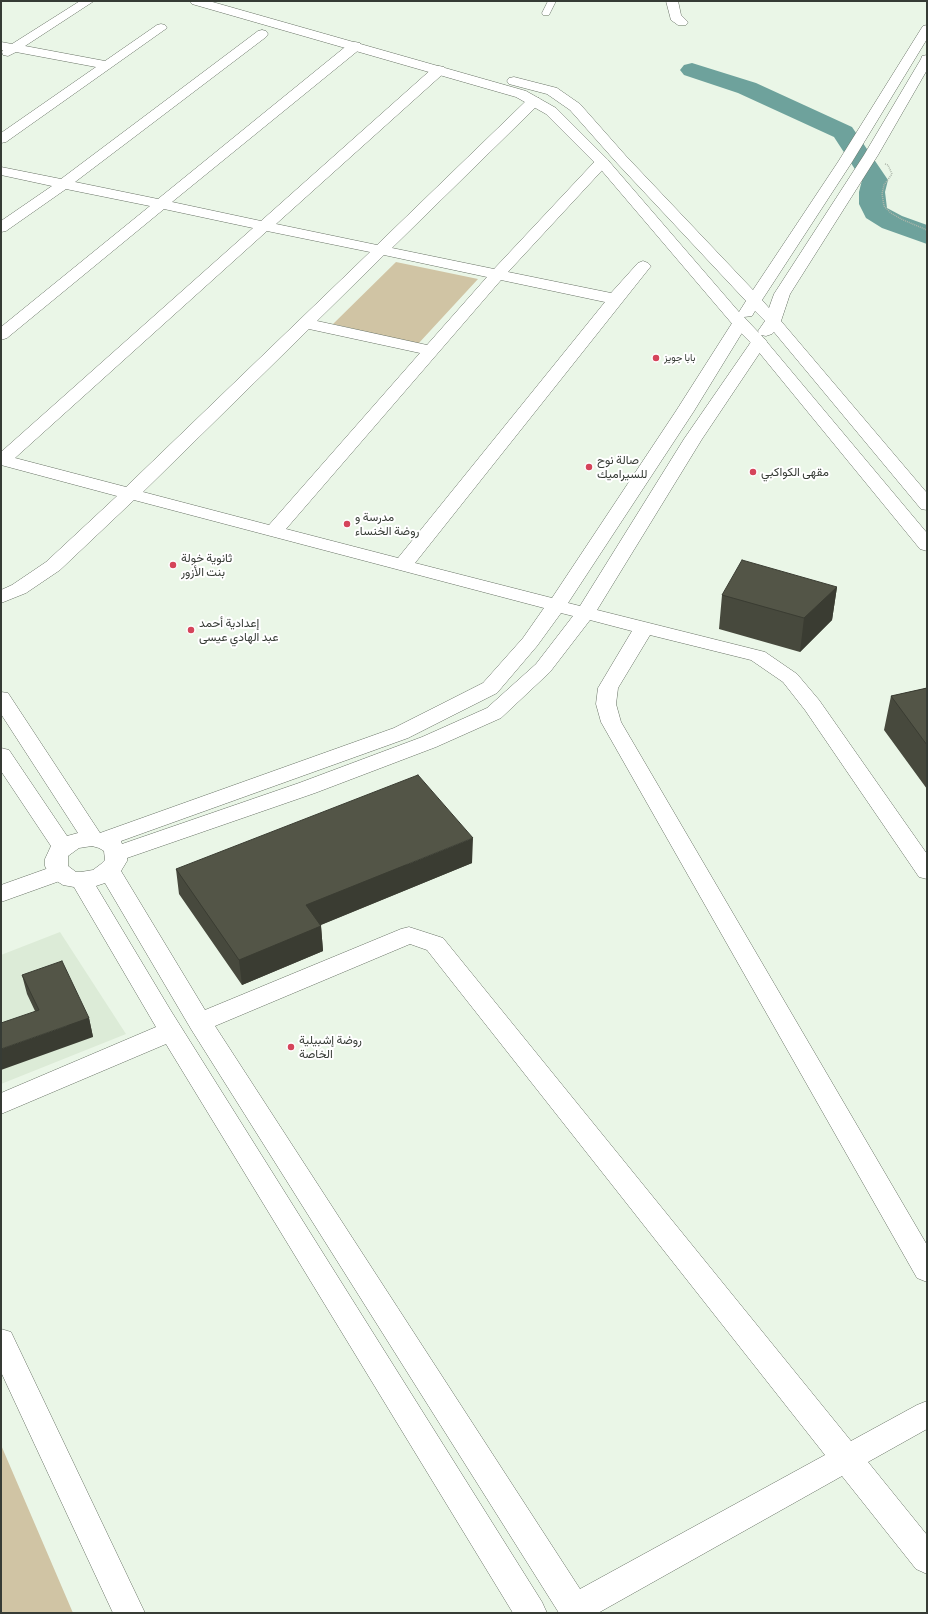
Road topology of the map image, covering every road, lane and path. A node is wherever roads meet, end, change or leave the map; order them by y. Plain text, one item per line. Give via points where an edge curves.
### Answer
1 (88, 1) edge
2 (196, 1) edge
3 (233, 1) edge
4 (552, 1) edge
5 (672, 1) edge
6 (546, 14) dead end
7 (682, 22) dead end
8 (161, 28) dead end
9 (927, 29) edge
10 (262, 34) dead end
11 (355, 46) junction
12 (7, 47) edge
13 (1, 56) edge
14 (927, 59) edge
15 (108, 65) junction
16 (439, 70) junction
17 (534, 101) junction
18 (1, 139) edge
19 (869, 158) junction
20 (4, 161) edge
21 (602, 162) junction
22 (64, 184) junction
23 (161, 204) junction
24 (265, 225) junction
25 (1, 228) edge
26 (927, 230) edge
27 (381, 250) junction
28 (643, 266) dead end
29 (498, 274) junction
30 (615, 299) junction
31 (754, 301) junction
32 (773, 321) junction
33 (306, 323) junction
34 (740, 323) junction
35 (1, 334) edge
36 (759, 342) junction
37 (431, 351) junction
38 (2, 460) edge
39 (132, 493) junction
40 (927, 505) edge
41 (274, 531) junction
42 (927, 545) edge
43 (403, 565) junction
44 (1, 598) edge
45 (556, 605) junction
46 (585, 613) junction
47 (644, 628) junction
48 (1, 698) edge
49 (1, 755) edge
50 (64, 848) junction
51 (105, 851) junction
52 (927, 870) edge
53 (70, 876) junction
54 (1, 894) edge
55 (200, 1022) junction
56 (171, 1031) junction
57 (1, 1104) edge
58 (927, 1270) edge
59 (1, 1341) edge
60 (927, 1414) edge
61 (847, 1458) junction
62 (927, 1559) edge
63 (575, 1611) edge
64 (129, 1613) edge
65 (531, 1613) edge

1 - 12 street
2 - 11 street
3 - 31 street via 476,72 552,91 575,107
4 - 6 lane
5 - 7 street via 675,17
8 - 15 street
9 - 31 street via 845,162
10 - 22 street
11 - 16 street
11 - 23 street
12 - 13 street
12 - 15 street
14 - 19 street
15 - 18 street
16 - 17 street via 522,94
16 - 24 street
17 - 21 street via 551,111
17 - 27 street
19 - 26 path via 888,165 892,174 884,185 884,206 901,219
19 - 32 street via 782,294
20 - 22 street
21 - 29 street
21 - 34 street
22 - 23 street
22 - 25 street
23 - 24 street
23 - 35 street
24 - 27 street
24 - 38 street
27 - 29 street
27 - 33 street
28 - 30 street
29 - 30 street
29 - 37 street
30 - 43 street
31 - 32 street
31 - 34 street
32 - 36 street
32 - 40 street
33 - 37 street
33 - 39 street
34 - 36 street
34 - 45 street via 685,411
36 - 42 street
36 - 46 street via 693,439
37 - 41 street
38 - 39 street
39 - 41 street
39 - 44 street via 54,566
41 - 43 street
43 - 45 street
45 - 46 street
45 - 51 street via 530,642 490,688 401,733
46 - 47 street
46 - 51 street via 543,668 494,712 429,742 300,790
47 - 52 street via 758,656 790,678 812,705
47 - 58 street via 608,688 606,704 611,722
48 - 51 street
49 - 50 street
50 - 51 street via 72,842
50 - 53 street via 59,852 56,866
51 - 53 street via 91,879
51 - 55 street
53 - 54 street
53 - 56 street
55 - 61 street via 409,935 435,944
55 - 63 street
56 - 57 street
56 - 65 street
59 - 64 street
60 - 61 street
61 - 62 street
61 - 63 street

